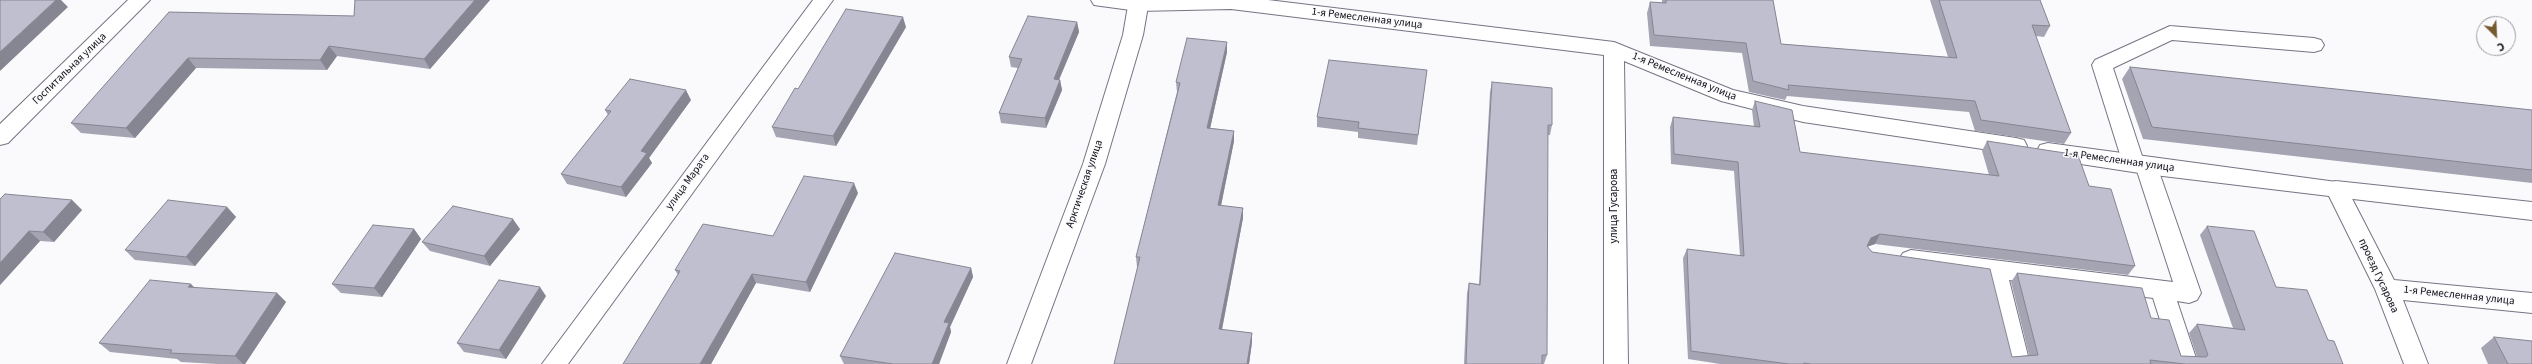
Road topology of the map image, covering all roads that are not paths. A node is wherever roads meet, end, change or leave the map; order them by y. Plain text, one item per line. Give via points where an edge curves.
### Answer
1 (140, 0) edge
2 (823, 0) edge
3 (1101, 0) edge
4 (1138, 2) edge
5 (2314, 45) dead end
6 (1614, 49) junction
7 (0, 137) edge
8 (2140, 165) junction
9 (2336, 189) junction
10 (2532, 211) edge
11 (1890, 256) edge
12 (1995, 269) junction
13 (2387, 289) junction
14 (2162, 290) junction
15 (2532, 303) edge
16 (554, 364) edge
17 (1019, 364) edge
18 (1616, 364) edge
19 (2018, 364) edge
20 (2186, 364) edge
21 (2416, 364) edge

1 - 7 street, Госпитальная улица
2 - 16 street, улица Марата
3 - 4 street, 1-я Ремесленная улица
4 - 6 street, 1-я Ремесленная улица via 1231,2
4 - 17 street, Арктическая улица via 1133,35 1094,164
5 - 8 street via 2170,33 2102,65
6 - 8 street, 1-я Ремесленная улица via 1728,96 1803,114
6 - 18 street, улица Гусарова
8 - 9 street, 1-я Ремесленная улица
8 - 14 street via 2189,293
9 - 10 street, 1-я Ремесленная улица
9 - 13 street, проезд Гусарова
11 - 12 street
12 - 14 street
12 - 19 street
13 - 15 street, 1-я Ремесленная улица
13 - 21 street, проезд Гусарова
14 - 20 street

